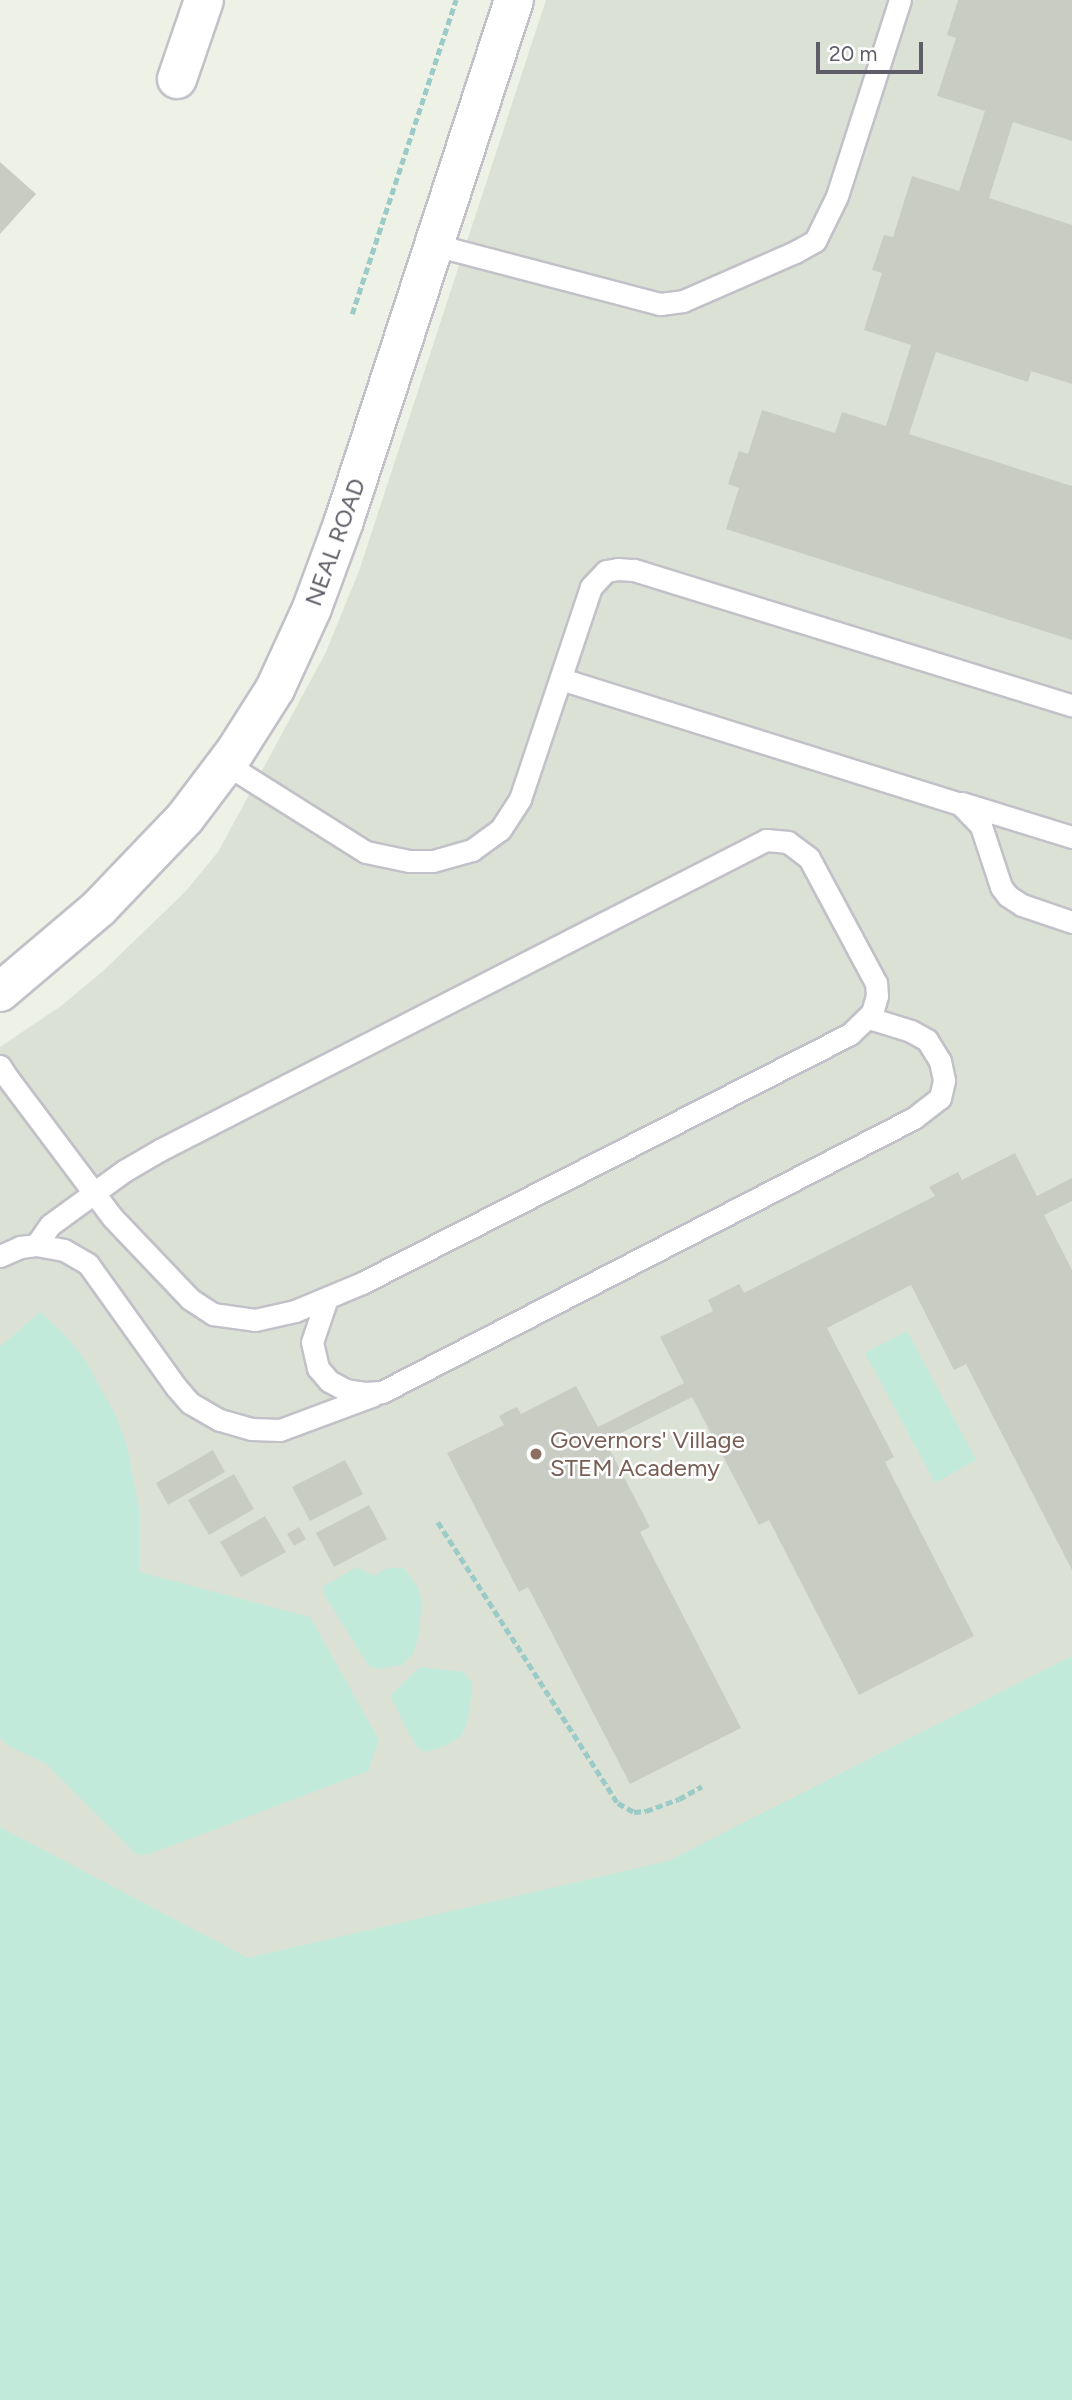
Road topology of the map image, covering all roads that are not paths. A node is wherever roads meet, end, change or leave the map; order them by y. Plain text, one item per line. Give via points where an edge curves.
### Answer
1 (204, 0) edge
2 (514, 0) edge
3 (900, 0) edge
4 (177, 79) dead end
5 (435, 245) junction
6 (561, 679) junction
7 (1072, 706) edge
8 (226, 764) junction
9 (943, 797) junction
10 (1072, 837) edge
11 (1072, 922) edge
12 (0, 992) edge
13 (869, 1018) junction
14 (0, 1066) edge
15 (94, 1193) junction
16 (36, 1245) junction
17 (0, 1256) edge
18 (327, 1297) junction
19 (382, 1392) junction

1 - 4 street
2 - 5 street, NEAL ROAD
3 - 5 lane via 837,196 815,240 795,252 682,301 660,304
5 - 8 street, NEAL ROAD via 312,608 275,689
6 - 7 lane via 591,587 606,571 618,569 634,570
6 - 8 lane via 509,819 486,841 453,857 409,861 366,852
6 - 9 lane
8 - 12 street, NEAL ROAD via 149,858 99,908
9 - 10 lane
9 - 11 lane via 960,804 981,826 1008,896
13 - 15 lane via 876,983 817,870 798,848 776,839 765,840 160,1150
13 - 18 lane via 850,1034
13 - 19 lane via 911,1031 936,1052 943,1070 943,1089 926,1112
14 - 15 lane
15 - 16 lane via 50,1225
15 - 18 lane via 190,1299 213,1314 270,1318
16 - 17 lane
16 - 19 lane via 64,1251 88,1264 190,1404 219,1420 252,1429 280,1430
18 - 19 lane via 312,1342 318,1368 346,1390

